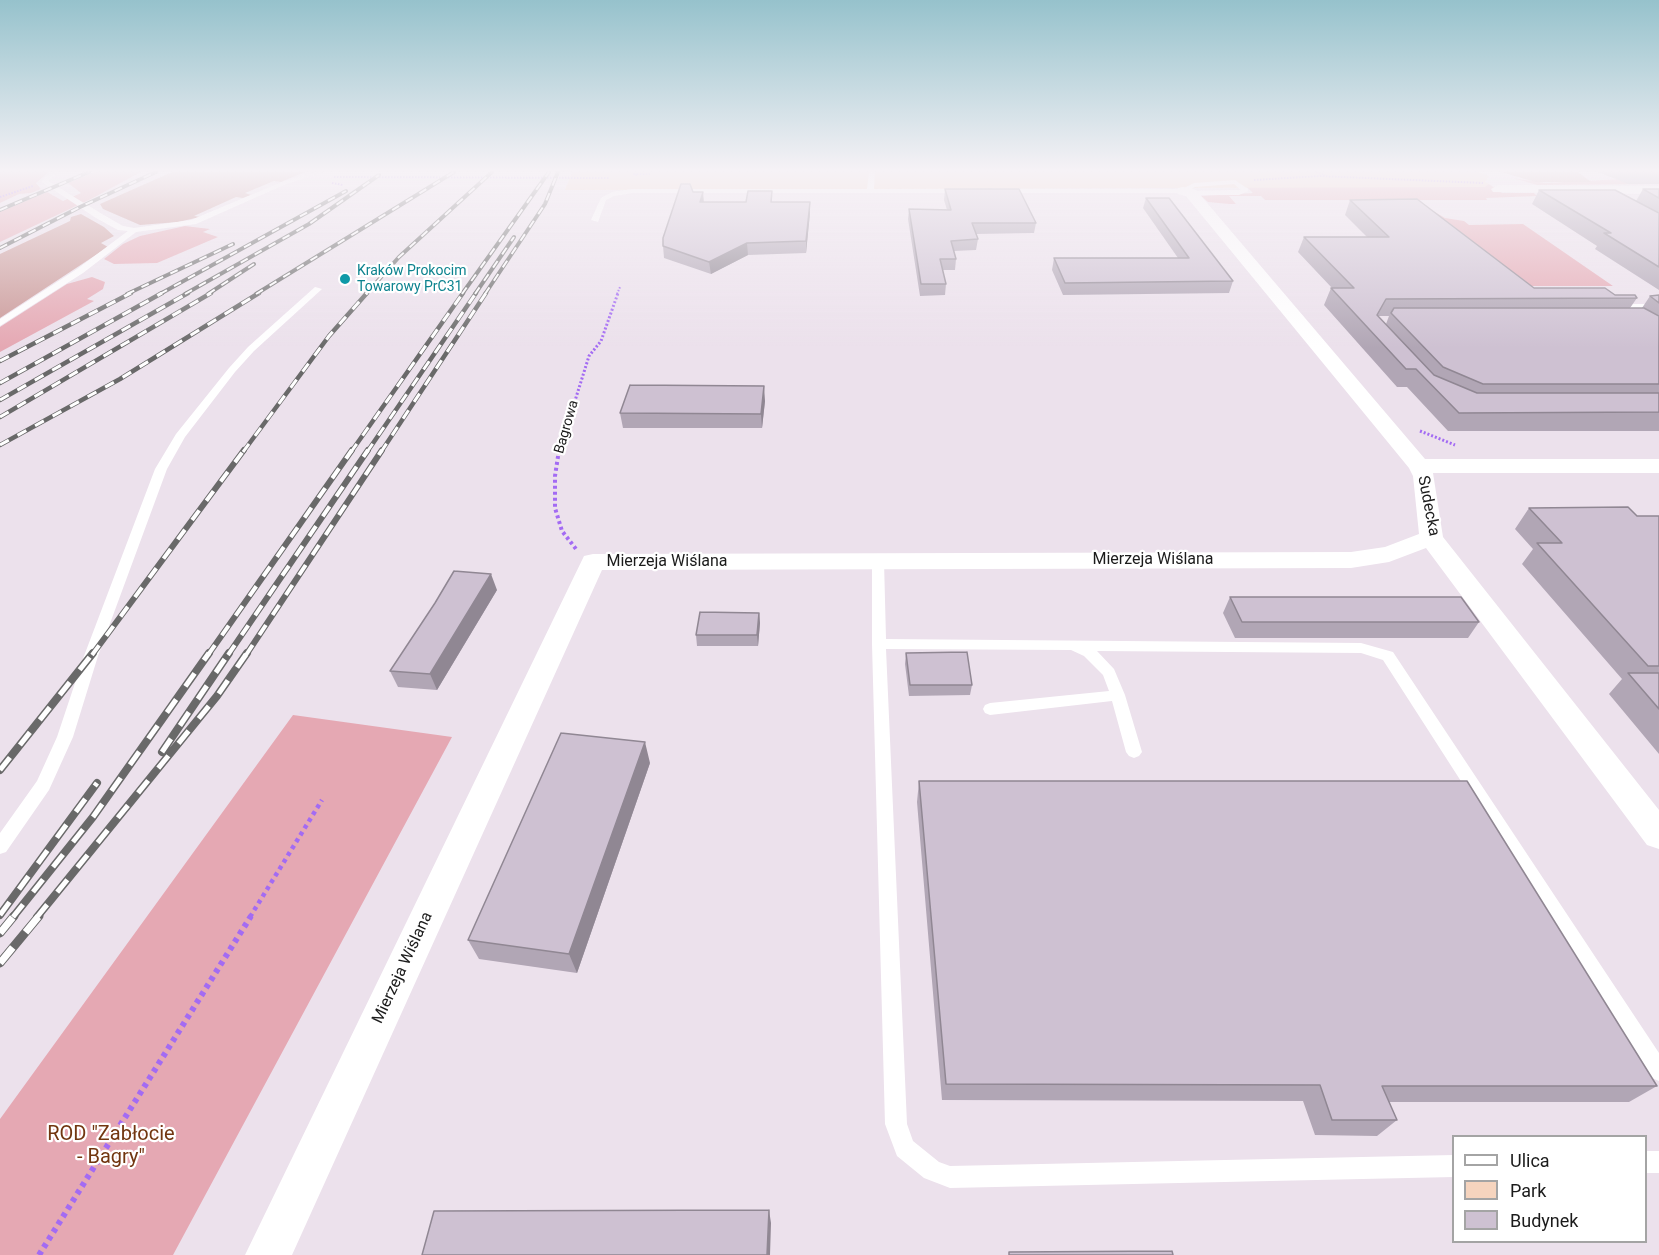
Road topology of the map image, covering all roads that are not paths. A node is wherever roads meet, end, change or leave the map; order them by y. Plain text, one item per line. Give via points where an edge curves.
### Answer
1 (134, 230) edge
2 (1220, 231) edge
3 (318, 289) dead end
4 (1659, 307) edge
5 (1625, 320) edge
6 (0, 323) edge
7 (1419, 466) junction
8 (1659, 466) edge
9 (1431, 538) junction
10 (878, 561) junction
11 (879, 644) junction
12 (1068, 645) junction
13 (1118, 695) junction
14 (990, 709) dead end
15 (1134, 752) dead end
16 (1659, 835) edge
17 (0, 847) edge
18 (1659, 1071) edge
19 (1452, 1166) edge
20 (268, 1255) edge

1 - 6 lane
2 - 7 street, Sudecka
3 - 17 lane via 251,349 180,436 161,470 43,785
4 - 5 lane via 1629,307 1640,322
7 - 8 street
7 - 9 street, Sudecka via 1424,476
9 - 10 street, Mierzeja Wiślana via 1389,554 1350,560
9 - 16 street, Sudecka
10 - 11 lane
10 - 20 street, Mierzeja Wiślana via 593,562
11 - 12 lane
11 - 19 lane via 896,1124 905,1148 918,1161 950,1176
12 - 13 lane via 1099,660
12 - 18 lane via 1361,648 1388,656
13 - 14 lane
13 - 15 lane

